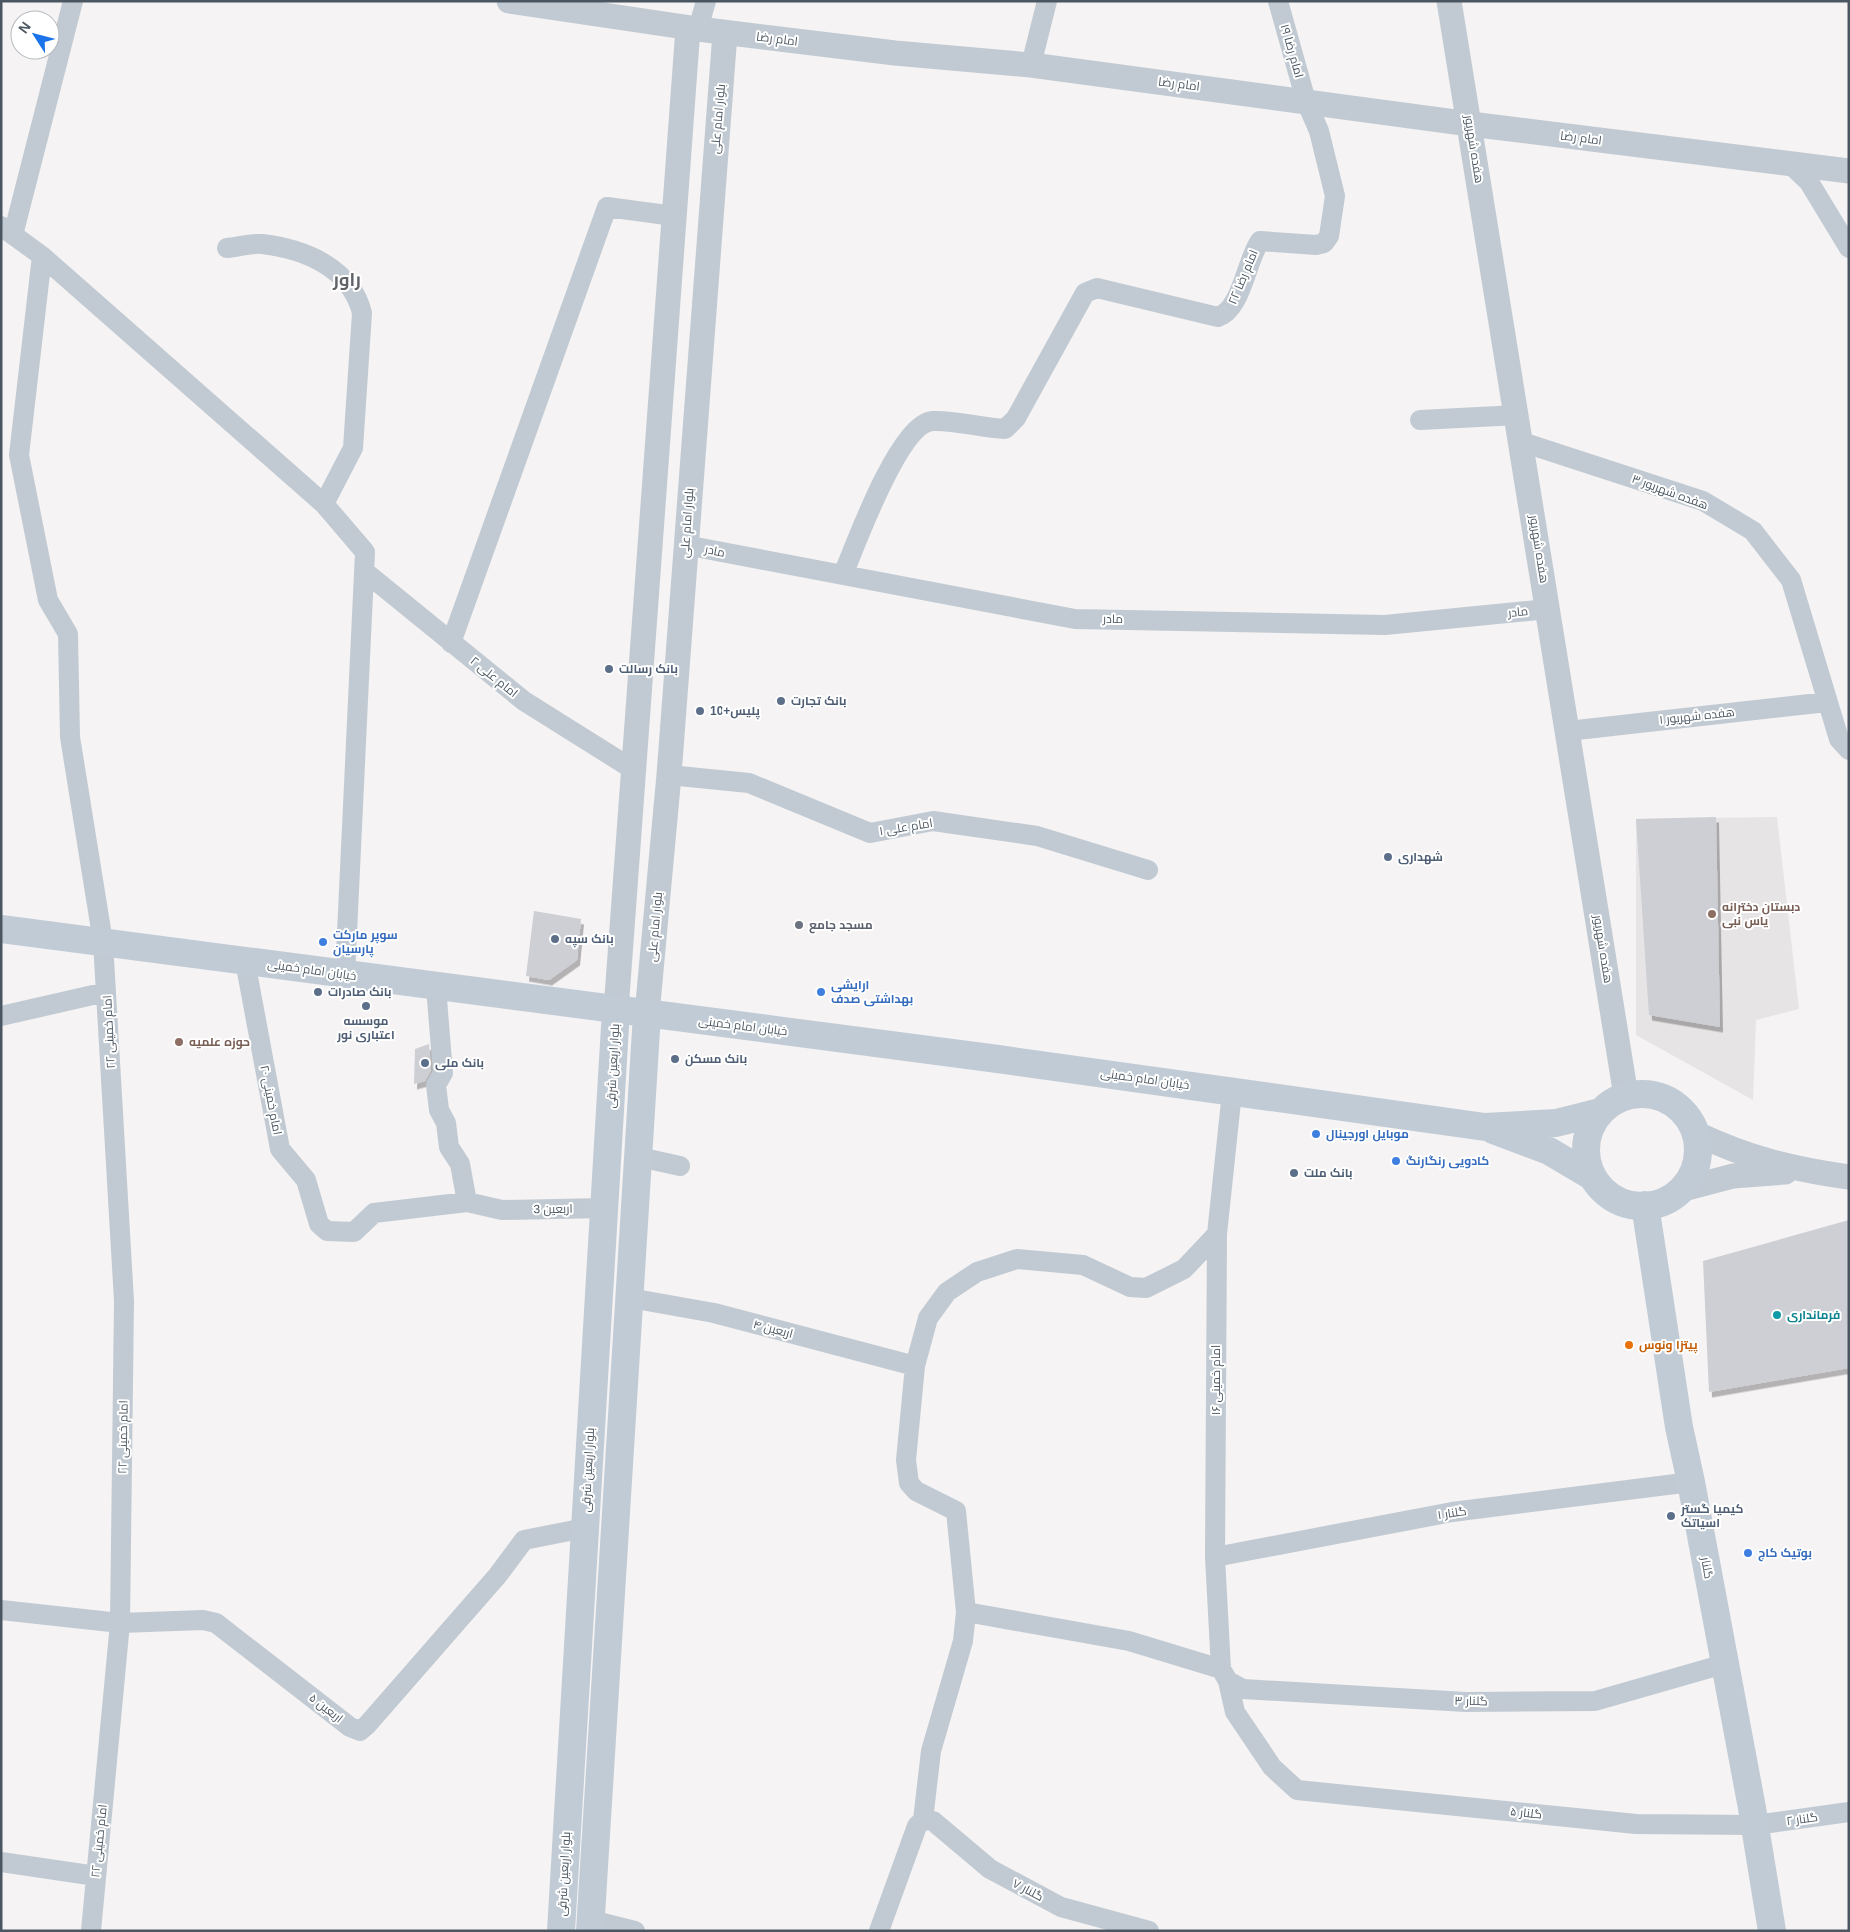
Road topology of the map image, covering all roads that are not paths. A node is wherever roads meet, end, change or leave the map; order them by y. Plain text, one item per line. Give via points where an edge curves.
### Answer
1 (72, 1) edge
2 (509, 1) edge
3 (706, 1) edge
4 (1048, 1) edge
5 (1278, 1) edge
6 (1449, 1) edge
7 (693, 29) junction
8 (725, 32) junction
9 (1031, 65) junction
10 (1306, 101) junction
11 (1470, 124) junction
12 (1790, 164) junction
13 (1849, 171) edge
14 (674, 216) junction
15 (7, 230) edge
16 (227, 248) dead end
17 (1849, 248) edge
18 (42, 256) junction
19 (1518, 415) junction
20 (1420, 420) dead end
21 (1522, 442) junction
22 (324, 504) junction
23 (685, 545) junction
24 (364, 570) junction
25 (843, 575) junction
26 (1548, 608) junction
27 (451, 643) junction
28 (1827, 702) junction
29 (1568, 731) junction
30 (1849, 750) edge
31 (634, 770) junction
32 (669, 775) junction
33 (1148, 870) dead end
34 (1, 928) edge
35 (103, 942) junction
36 (245, 961) junction
37 (345, 975) junction
38 (436, 987) junction
39 (106, 992) junction
40 (616, 1010) junction
41 (647, 1014) junction
42 (1, 1016) edge
43 (1232, 1092) junction
44 (1626, 1096) junction
45 (1600, 1112) junction
46 (1484, 1127) junction
47 (1695, 1133) junction
48 (639, 1158) junction
49 (680, 1166) dead end
50 (1802, 1171) junction
51 (1593, 1177) junction
52 (1849, 1177) edge
53 (1680, 1190) junction
54 (467, 1202) junction
55 (1645, 1205) junction
56 (604, 1208) junction
57 (374, 1213) joint
58 (1217, 1234) junction
59 (630, 1298) junction
60 (915, 1366) junction
61 (1691, 1482) junction
62 (585, 1528) junction
63 (1215, 1557) junction
64 (1, 1610) edge
65 (966, 1612) junction
66 (120, 1624) junction
67 (1724, 1664) junction
68 (1225, 1675) junction
69 (1297, 1790) joint
70 (1849, 1812) edge
71 (923, 1820) junction
72 (1755, 1825) junction
73 (1, 1862) edge
74 (96, 1876) junction
75 (591, 1926) edge
76 (91, 1931) edge
77 (561, 1931) edge
78 (635, 1931) edge
79 (879, 1931) edge
80 (1148, 1931) edge
81 (1772, 1931) edge

1 - 15 street
2 - 7 street, امام رضا
3 - 7 street
4 - 9 street
5 - 10 street, امام رضا ۱۹
6 - 11 street, هفده شهریور
7 - 8 street, امام رضا
7 - 14 street
8 - 9 street, امام رضا via 895,53
8 - 23 street, بلوار امام علی
9 - 10 street, امام رضا
10 - 11 street, امام رضا
10 - 25 street, امام رضا ۲۲ via 1319,131 1335,196 1329,236 1324,243 1260,241 1235,301 1225,314 1218,317 1097,288 1084,294 1016,418 1005,429 932,421 917,428 880,486
11 - 12 street, امام رضا
11 - 19 street, هفده شهریور
12 - 13 street, امام رضا
12 - 17 street via 1809,182
14 - 27 street via 606,207
14 - 31 street
15 - 18 street
16 - 22 street via 261,244 308,256 334,268 358,297 362,313 353,448
18 - 22 street
18 - 35 street, امام خمینی ۲۲ via 19,455 48,600 68,634 70,737
19 - 20 street
19 - 21 street, هفده شهریور
21 - 26 street, هفده شهریور
21 - 28 street, هفده شهریور ۳ via 1703,501 1753,531 1791,580
22 - 24 street via 365,552
23 - 25 street, مادر
23 - 32 street, بلوار امام علی
24 - 27 street, امام علی ۲
24 - 37 street
25 - 26 street, مادر via 1075,619 1384,625
26 - 29 street, هفده شهریور
27 - 31 street, امام علی ۲ via 524,701
28 - 29 street, هفده شهریور ۱
28 - 30 street, هفده شهریور ۳ via 1839,739
29 - 44 street, هفده شهریور
31 - 40 street
32 - 33 street, امام علی ۱ via 749,784 870,833 933,821 1037,836
32 - 41 street, بلوار امام علی
34 - 35 main road, خیابان امام خمینی
35 - 36 main road, خیابان امام خمینی
35 - 39 street, امام خمینی ۲۲
36 - 37 main road, خیابان امام خمینی
36 - 57 street, امام خمینی ۲۰ via 280,1149 306,1180 320,1224 327,1232 354,1232
37 - 38 main road, خیابان امام خمینی
38 - 40 main road, خیابان امام خمینی
38 - 54 street via 443,1073 436,1085 449,1147 460,1164
39 - 42 street
39 - 66 street, امام خمینی ۲۲ via 124,1301
40 - 41 main road, خیابان امام خمینی
40 - 56 main road, بلوار اربعین شرقی
41 - 43 main road, خیابان امام خمینی
41 - 48 main road
43 - 46 main road, خیابان امام خمینی
43 - 58 street, امام خمینی ۱۶
44 - 45 main road
44 - 47 main road via 1641,1094 1665,1098 1684,1111
45 - 46 main road via 1556,1123
45 - 51 main road via 1588,1132 1586,1156
46 - 51 main road via 1549,1151
47 - 50 street via 1735,1152
47 - 53 main road via 1698,1155 1691,1178
48 - 49 street
48 - 59 main road
50 - 52 street
50 - 53 street via 1733,1176
51 - 55 main road via 1609,1196 1631,1205
53 - 55 main road via 1653,1205
54 - 56 street, اربعین 3 via 502,1210
54 - 57 street, اربعین 3
55 - 61 main road, گلنار via 1679,1427
56 - 62 main road, بلوار اربعین شرقی
58 - 60 street via 1184,1269 1146,1288 1130,1287 1083,1266 1047,1260 1017,1259 977,1272 947,1292 928,1318
58 - 63 street, امام خمینی ۱۶
59 - 60 street, اربعین ۴ via 714,1313
59 - 75 main road
60 - 65 street via 906,1460 909,1483 922,1495 956,1511
61 - 63 street, گلنار ۱ via 1452,1512
61 - 67 main road, گلنار
62 - 66 street, اربعین ۵ via 524,1540 498,1575 360,1731 350,1727 216,1623 203,1620
62 - 77 main road, بلوار اربعین شرقی
63 - 68 street, امام خمینی ۱۶
64 - 66 street, اربعین ۵
65 - 68 street, گلنار ۳ via 1129,1641
65 - 71 street via 963,1641 931,1751
66 - 74 street, امام خمینی ۲۲
67 - 68 street, گلنار ۳ via 1595,1701 1456,1701 1243,1689
67 - 72 main road, گلنار
68 - 69 street, امام خمینی ۱۶ via 1235,1712 1272,1767
69 - 72 street, گلنار ۵ via 1636,1824
70 - 72 street, گلنار ۲
71 - 79 street via 917,1826
71 - 80 street, گلنار ۷ via 932,1821 990,1869 1061,1907
72 - 81 main road, گلنار
73 - 74 street
74 - 76 street, امام خمینی ۲۲
75 - 78 street

